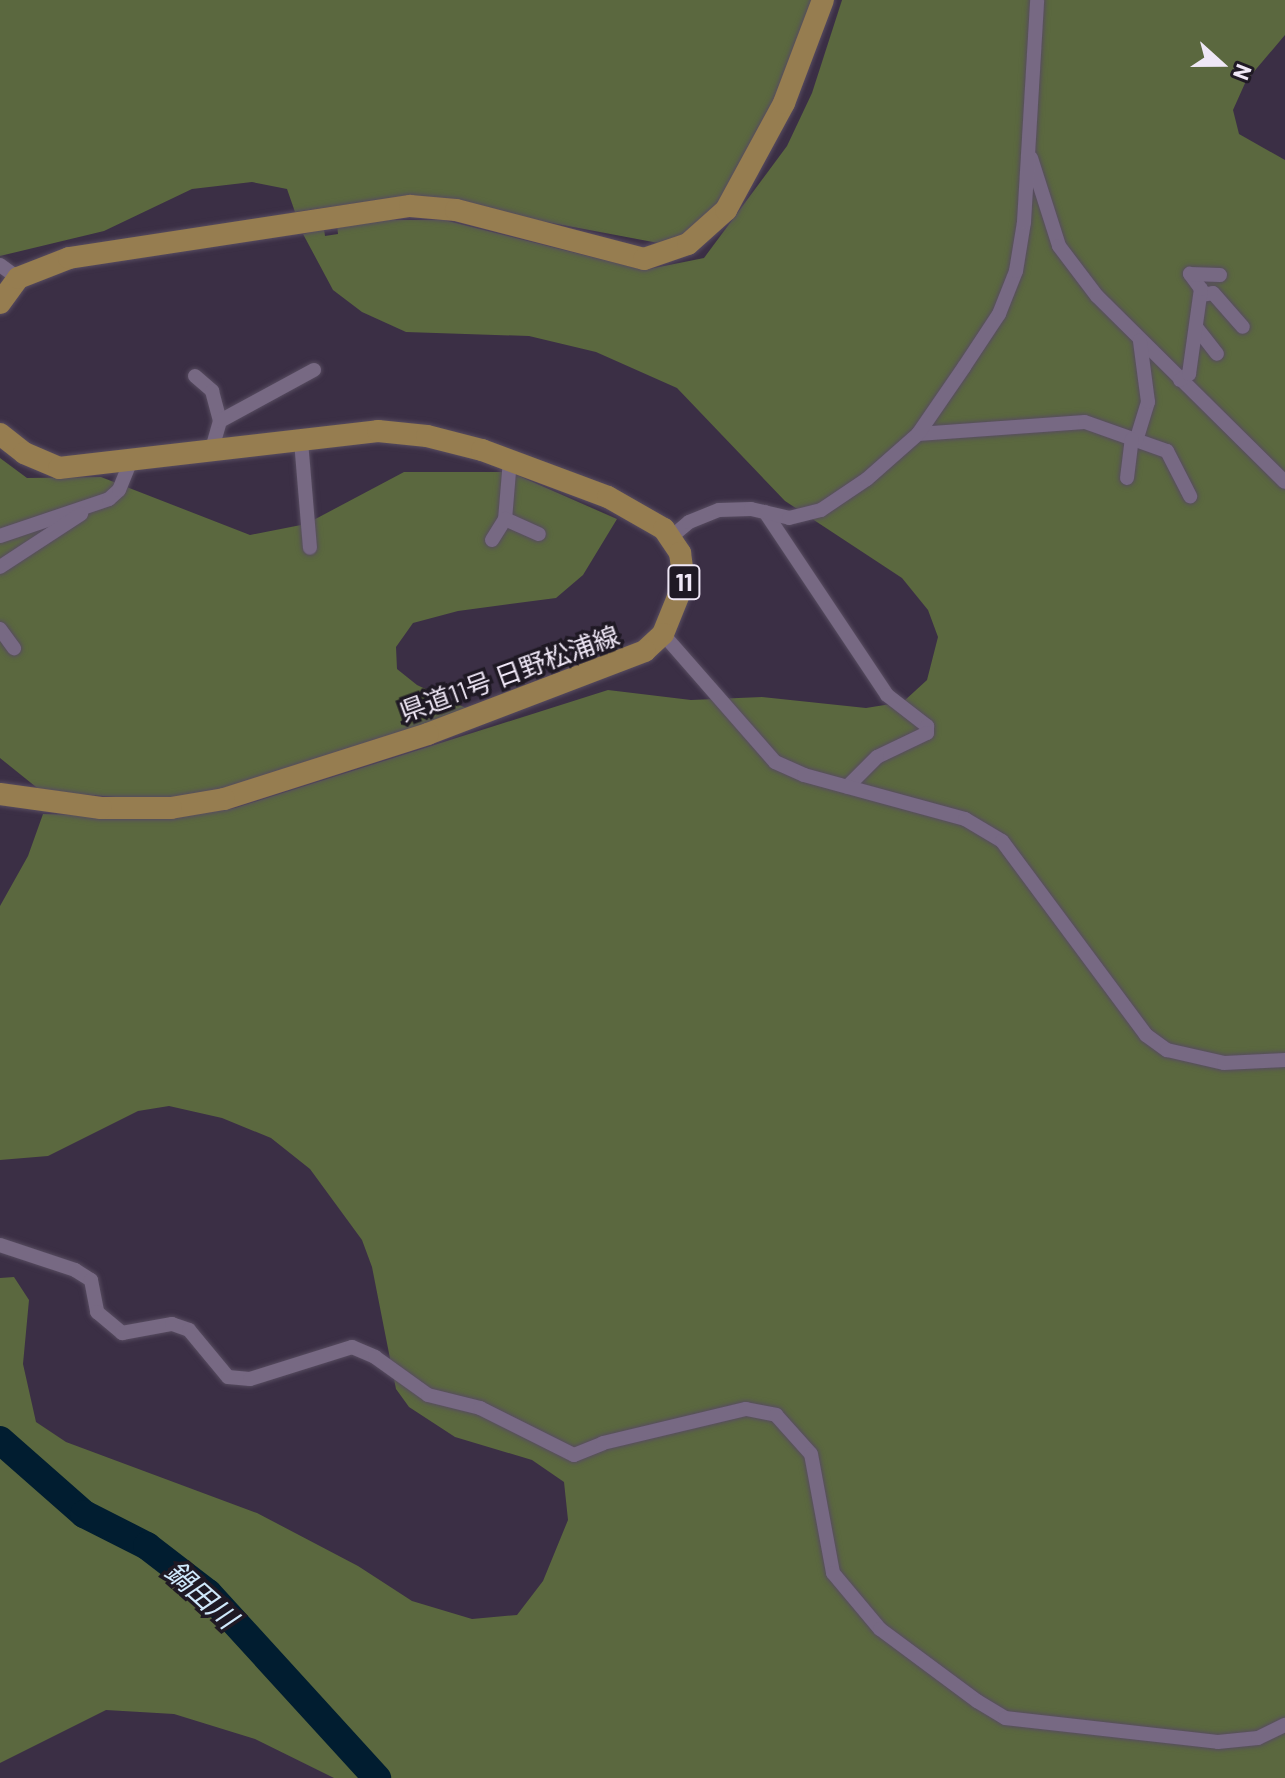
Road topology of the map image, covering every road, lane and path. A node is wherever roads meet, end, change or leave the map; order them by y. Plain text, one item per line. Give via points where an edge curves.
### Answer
1 (823, 0) edge
2 (1037, 0) edge
3 (1028, 150) junction
4 (9, 271) edge
5 (1220, 275) dead end
6 (1201, 295) junction
7 (0, 303) edge
8 (1196, 327) junction
9 (1243, 327) dead end
10 (1140, 341) junction
11 (1217, 354) dead end
12 (314, 370) dead end
13 (195, 376) dead end
14 (1180, 380) junction
15 (220, 421) junction
16 (0, 434) edge
17 (918, 434) junction
18 (1134, 440) junction
19 (301, 441) junction
20 (211, 452) junction
21 (510, 460) junction
22 (131, 461) junction
23 (1127, 478) dead end
24 (1285, 482) edge
25 (1190, 496) dead end
26 (87, 509) junction
27 (765, 512) junction
28 (505, 519) junction
29 (539, 534) dead end
30 (0, 536) edge
31 (670, 538) junction
32 (492, 540) dead end
33 (310, 548) dead end
34 (0, 567) edge
35 (0, 629) edge
36 (663, 634) junction
37 (14, 648) dead end
38 (847, 787) junction
39 (0, 794) edge
40 (1285, 1060) edge
41 (0, 1245) edge
42 (1285, 1725) edge

1 - 4 main road via 784,103 726,210 688,244 644,259 456,210 410,206
2 - 3 street
3 - 10 street via 1059,246
3 - 17 street via 1016,271 999,314
4 - 7 main road
5 - 6 street via 1190,274
6 - 8 street
6 - 9 street via 1213,293
8 - 11 street
8 - 14 street via 1189,374
10 - 14 street
10 - 18 street via 1148,402
12 - 15 street
13 - 15 street via 212,391
14 - 24 street
15 - 20 street
16 - 22 main road, 11 via 24,453 59,468
17 - 18 street via 1085,422
17 - 27 street via 821,510 789,518
18 - 23 street
18 - 25 street via 1167,451
19 - 20 main road, 11
19 - 21 main road, 11 via 378,431 415,435
19 - 33 street
20 - 22 main road, 11
21 - 28 street
21 - 31 main road, 11 via 608,497 664,529
22 - 26 street via 119,490
26 - 30 street
26 - 34 street
27 - 31 street via 719,510 689,522
27 - 38 street via 887,695 927,726 927,733 877,757
28 - 29 street
28 - 32 street
31 - 36 main road, 11 via 680,553 684,582
35 - 37 street
36 - 38 street via 775,762
36 - 39 main road, 県道11号 日野松浦線 / 11 via 645,651 615,664 428,734 224,799 171,808 101,808
38 - 40 street via 965,819 1002,841 1146,1035 1167,1050 1224,1063
41 - 42 street via 91,1280 97,1312 122,1333 172,1324 189,1330 228,1377 250,1379 352,1347 428,1395 480,1408 574,1455 603,1443 746,1409 776,1415 811,1454 833,1573 880,1629 977,1701 1005,1718 1218,1742 1258,1738

